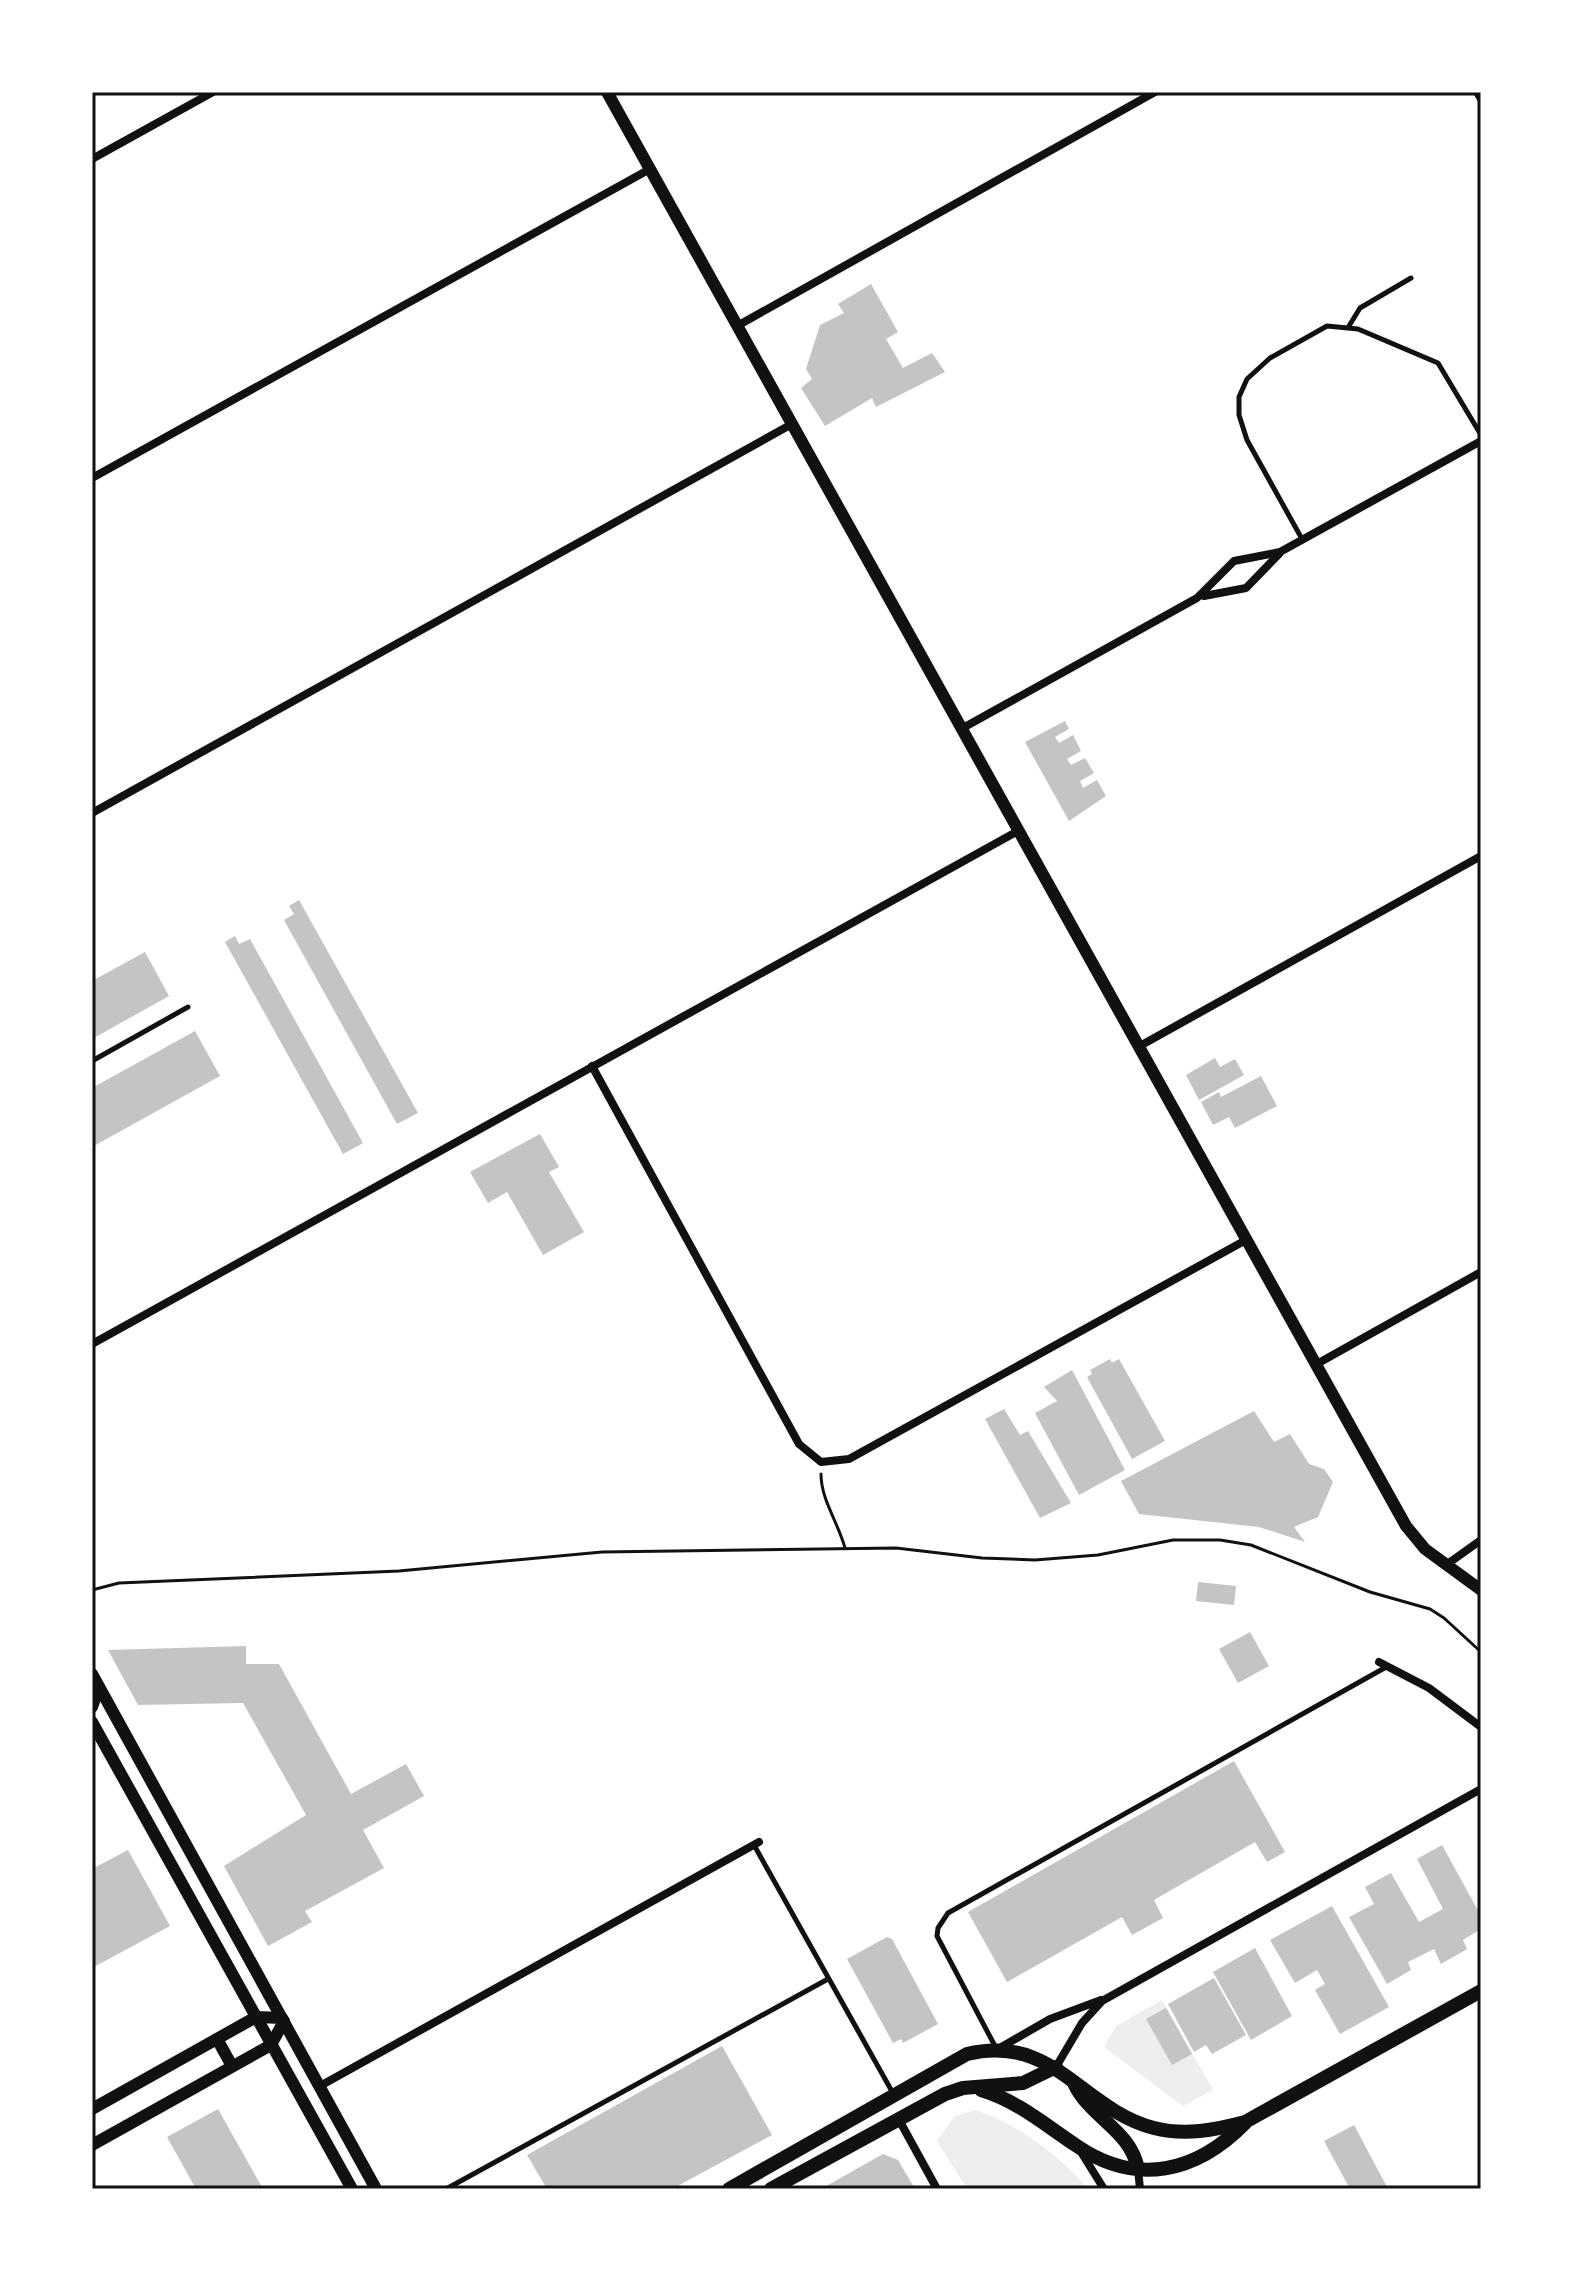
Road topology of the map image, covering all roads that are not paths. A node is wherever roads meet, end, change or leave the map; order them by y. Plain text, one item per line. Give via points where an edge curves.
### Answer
1 (213, 92) edge
2 (607, 92) edge
3 (1155, 92) edge
4 (1477, 92) edge
5 (1481, 99) edge
6 (92, 159) edge
7 (650, 169) junction
8 (1411, 278) dead end
9 (737, 326) junction
10 (1349, 326) junction
11 (792, 424) junction
12 (1481, 438) edge
13 (92, 478) edge
14 (1302, 540) junction
15 (1286, 549) junction
16 (1191, 602) junction
17 (961, 729) junction
18 (92, 813) edge
19 (1018, 831) junction
20 (1481, 856) edge
21 (188, 1007) dead end
22 (1138, 1047) junction
23 (92, 1061) edge
24 (592, 1066) junction
25 (1246, 1240) junction
26 (1481, 1272) edge
27 (92, 1344) edge
28 (1315, 1365) junction
29 (1481, 1540) edge
30 (1446, 1565) junction
31 (1481, 1590) edge
32 (1379, 1662) dead end
33 (1389, 1666) junction
34 (92, 1674) edge
35 (95, 1686) edge
36 (92, 1707) edge
37 (92, 1722) edge
38 (1481, 1727) edge
39 (1481, 1789) edge
40 (757, 1844) joint
41 (828, 1979) junction
42 (1481, 1991) edge
43 (1105, 1999) junction
44 (256, 2017) junction
45 (283, 2020) junction
46 (217, 2039) junction
47 (271, 2045) junction
48 (997, 2049) junction
49 (232, 2066) junction
50 (1056, 2067) junction
51 (1072, 2079) junction
52 (320, 2086) junction
53 (970, 2088) junction
54 (894, 2096) junction
55 (92, 2109) edge
56 (898, 2118) junction
57 (1245, 2122) junction
58 (92, 2145) edge
59 (1077, 2146) junction
60 (1138, 2169) junction
61 (352, 2189) edge
62 (376, 2189) edge
63 (446, 2189) edge
64 (729, 2189) edge
65 (771, 2189) edge
66 (937, 2189) edge
67 (1104, 2189) edge
68 (1140, 2189) edge

1 - 6 street
2 - 7 street
3 - 9 street
4 - 5 street
7 - 9 street
7 - 13 street
8 - 10 lane via 1364,305
9 - 11 street
10 - 12 lane via 1438,363
10 - 14 lane via 1324,327 1263,362 1239,397 1244,433
11 - 17 street
11 - 18 street
12 - 14 street
14 - 15 street
15 - 16 street via 1246,588
15 - 16 street via 1234,561
16 - 17 street
17 - 19 street
19 - 22 street
19 - 24 street
20 - 22 street
21 - 23 lane
22 - 25 street
24 - 25 street via 799,1444 821,1462 849,1459
24 - 27 street
25 - 28 street
26 - 28 street
28 - 30 street via 1406,1526
29 - 30 street
30 - 31 street
32 - 33 street
33 - 38 street
33 - 48 lane via 948,1913 937,1936
34 - 35 street
35 - 36 street
35 - 45 street
37 - 44 street
39 - 43 street
40 - 41 lane
40 - 52 street
41 - 54 lane
41 - 63 lane
42 - 57 main road
43 - 48 street via 1081,2005
43 - 50 street via 1089,2013
44 - 45 street
44 - 46 street
44 - 47 street
45 - 47 street
45 - 52 street
46 - 49 street
46 - 55 street
47 - 49 street
47 - 61 street
48 - 50 main road via 1030,2054
48 - 54 main road via 959,2057
49 - 58 street
50 - 51 main road
50 - 53 main road via 1023,2083
51 - 57 main road via 1116,2111 1158,2129 1201,2131
51 - 60 main road via 1092,2110 1131,2145
52 - 62 street
53 - 56 main road via 945,2094
53 - 59 main road via 1016,2104
54 - 56 main road
54 - 64 main road
56 - 65 main road
56 - 66 street
57 - 60 main road via 1196,2161
59 - 60 main road via 1101,2160
59 - 67 street
60 - 68 street

